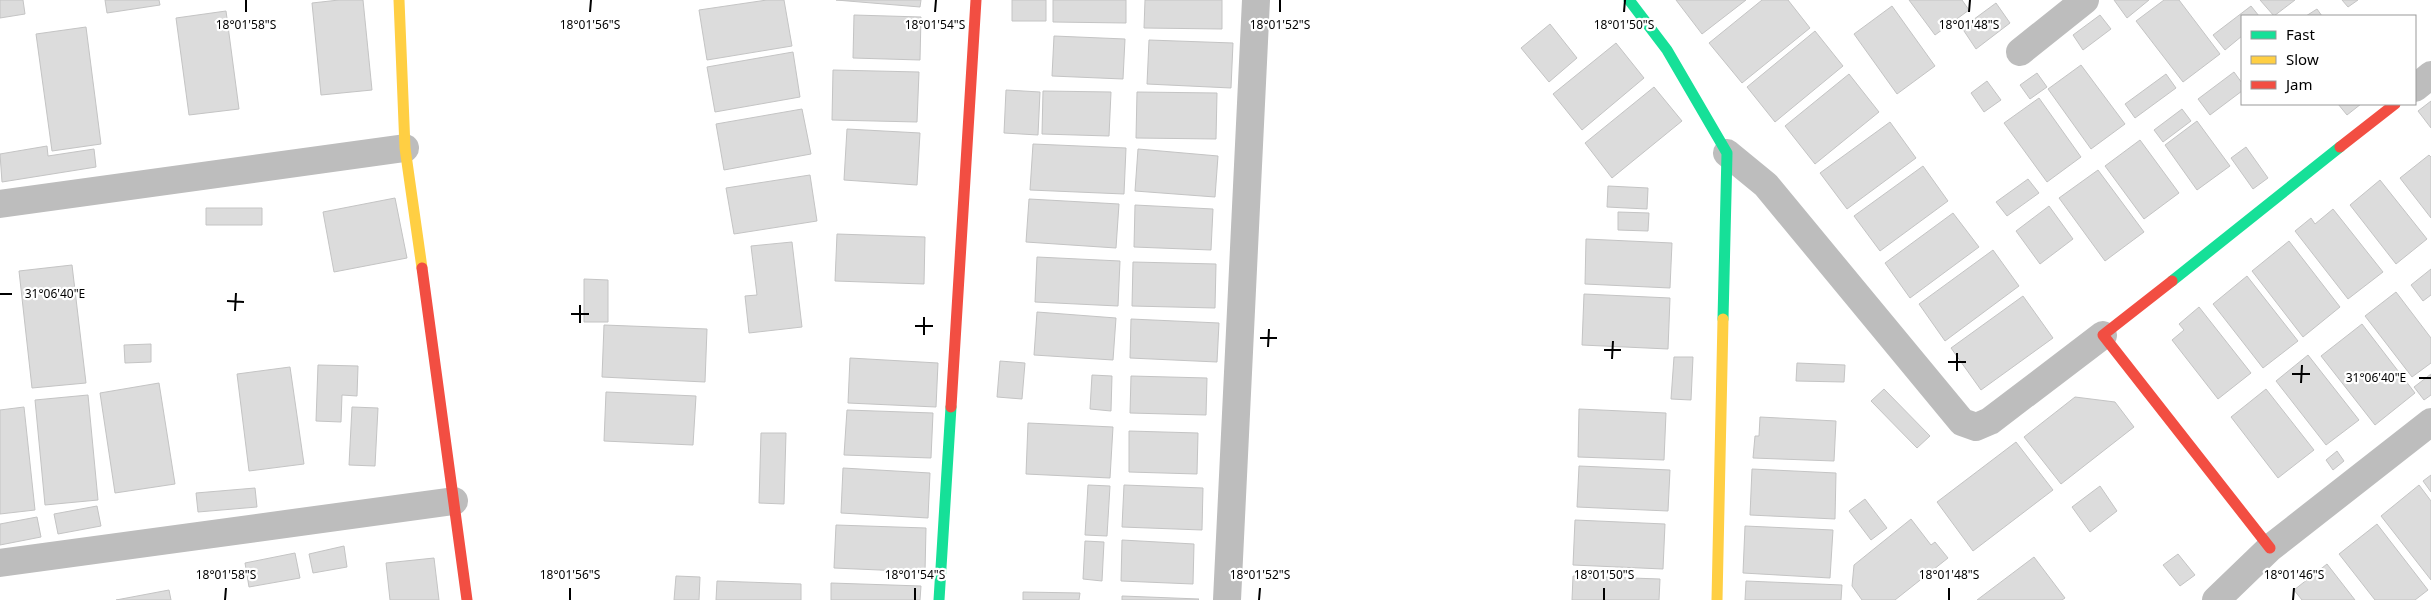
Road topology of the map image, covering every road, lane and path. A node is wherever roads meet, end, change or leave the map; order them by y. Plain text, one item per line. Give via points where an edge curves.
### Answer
1 (399, 0) edge
2 (976, 0) edge
3 (1256, 0) edge
4 (1629, 0) edge
5 (2085, 0) edge
6 (2020, 52) dead end
7 (2431, 75) edge
8 (2416, 87) edge
9 (2394, 105) edge
10 (405, 148) junction
11 (1727, 153) junction
12 (0, 204) edge
13 (2103, 336) junction
14 (2431, 422) edge
15 (454, 501) junction
16 (2270, 548) junction
17 (0, 563) edge
18 (467, 600) edge
19 (939, 600) edge
20 (1227, 600) edge
21 (1718, 600) edge
22 (2216, 600) edge

1 - 10 street
2 - 19 street
3 - 20 street
4 - 11 street via 1667,50
5 - 6 street
7 - 8 street
9 - 13 street
10 - 12 street
10 - 15 street
11 - 13 street via 1766,185 1962,422 1976,427 1990,421
11 - 21 street
13 - 16 street
14 - 16 street
15 - 17 street
15 - 18 street
16 - 22 street

